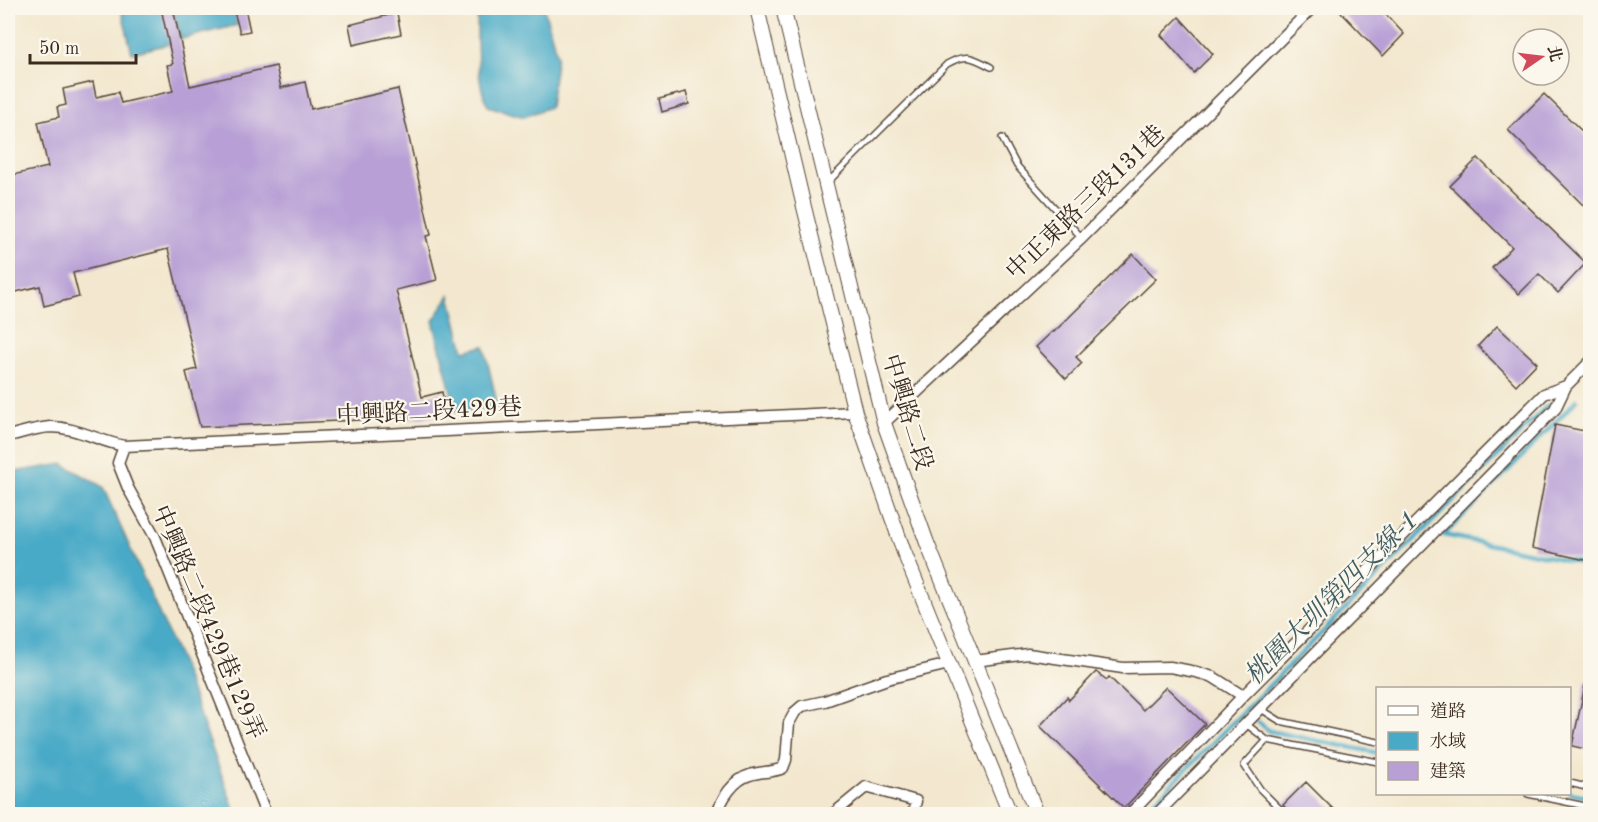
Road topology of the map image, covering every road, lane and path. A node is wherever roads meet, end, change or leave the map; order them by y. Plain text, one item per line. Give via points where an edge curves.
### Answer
1 (757, 8) edge
2 (783, 8) edge
3 (1311, 8) edge
4 (991, 66) dead end
5 (1002, 138) dead end
6 (826, 183) junction
7 (1082, 238) junction
8 (1590, 362) edge
9 (1566, 386) junction
10 (855, 412) junction
11 (884, 423) junction
12 (8, 436) edge
13 (124, 446) junction
14 (975, 661) junction
15 (949, 664) junction
16 (1244, 696) junction
17 (1261, 709) junction
18 (1246, 724) junction
19 (1267, 740) junction
20 (1376, 742) edge
21 (1376, 762) edge
22 (1571, 783) edge
23 (1590, 788) edge
24 (1533, 795) edge
25 (1590, 807) edge
26 (266, 814) edge
27 (718, 814) edge
28 (833, 814) edge
29 (913, 814) edge
30 (1010, 814) edge
31 (1037, 814) edge
32 (1130, 814) edge
33 (1157, 814) edge
34 (1286, 814) edge

1 - 10 street, 中興路二段
2 - 6 street, 中興路二段
3 - 7 street, 中正東路三段131巷
4 - 6 lane via 959,57 947,64
5 - 7 lane via 1017,166
6 - 11 street, 中興路二段
7 - 11 street, 中正東路三段131巷
8 - 9 street
9 - 16 street via 1544,394
9 - 17 street via 1555,410
10 - 11 street
10 - 13 street, 中興路二段429巷
10 - 15 street, 中興路二段 via 904,552
11 - 14 street, 中興路二段
12 - 13 street, 中興路二段429巷 via 49,428 80,432
13 - 26 street, 中興路二段429巷129弄 via 118,464 155,537
14 - 15 street
14 - 16 street via 1028,654 1123,668 1170,668 1213,677
14 - 31 street, 中興路二段
15 - 27 street via 802,706 789,723 783,768 748,775 731,787
15 - 30 street, 中興路二段
16 - 32 street
17 - 18 street
17 - 20 lane via 1280,721
18 - 19 lane
18 - 33 street
19 - 21 lane
19 - 34 lane via 1244,765 1260,789
22 - 23 lane
24 - 25 lane
28 - 29 street via 866,787 916,801

